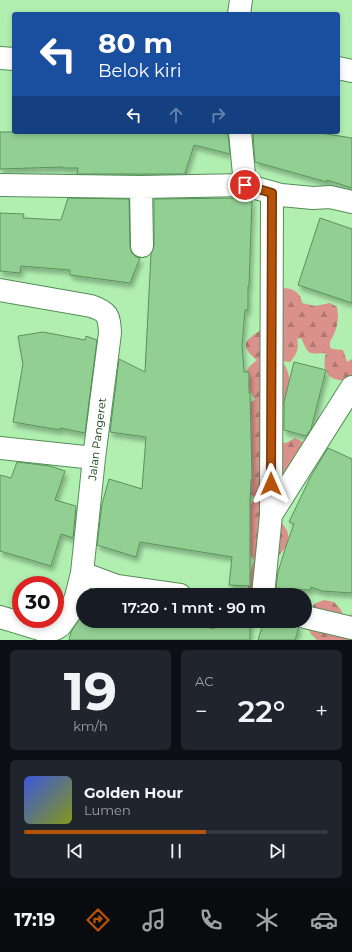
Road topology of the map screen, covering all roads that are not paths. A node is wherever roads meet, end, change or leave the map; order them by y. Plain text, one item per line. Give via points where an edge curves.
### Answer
1 (240, 0) edge
2 (239, 12) edge
3 (0, 58) edge
4 (12, 59) edge
5 (340, 68) edge
6 (352, 71) edge
7 (240, 134) edge
8 (0, 185) edge
9 (245, 185) junction
10 (141, 187) junction
11 (272, 193) junction
12 (352, 202) edge
13 (142, 246) dead end
14 (0, 290) edge
15 (352, 387) edge
16 (0, 448) edge
17 (94, 458) junction
18 (271, 515) junction
19 (82, 573) junction
20 (131, 588) edge
21 (264, 588) edge
22 (0, 617) edge
23 (312, 619) edge
24 (352, 628) edge

1 - 2 street
3 - 4 street
5 - 6 street
7 - 9 street
8 - 10 street
9 - 10 street
9 - 11 street
10 - 13 street
11 - 12 street via 313,198 330,197
11 - 18 street
14 - 17 street, Jalan Pangeret via 91,306 102,310 109,319 110,333
15 - 18 street
16 - 17 street
17 - 19 street, Jalan Pangeret
18 - 21 street
19 - 20 street via 117,586
19 - 22 street, Jalan Pangeret via 70,612 60,626 43,630
23 - 24 street

